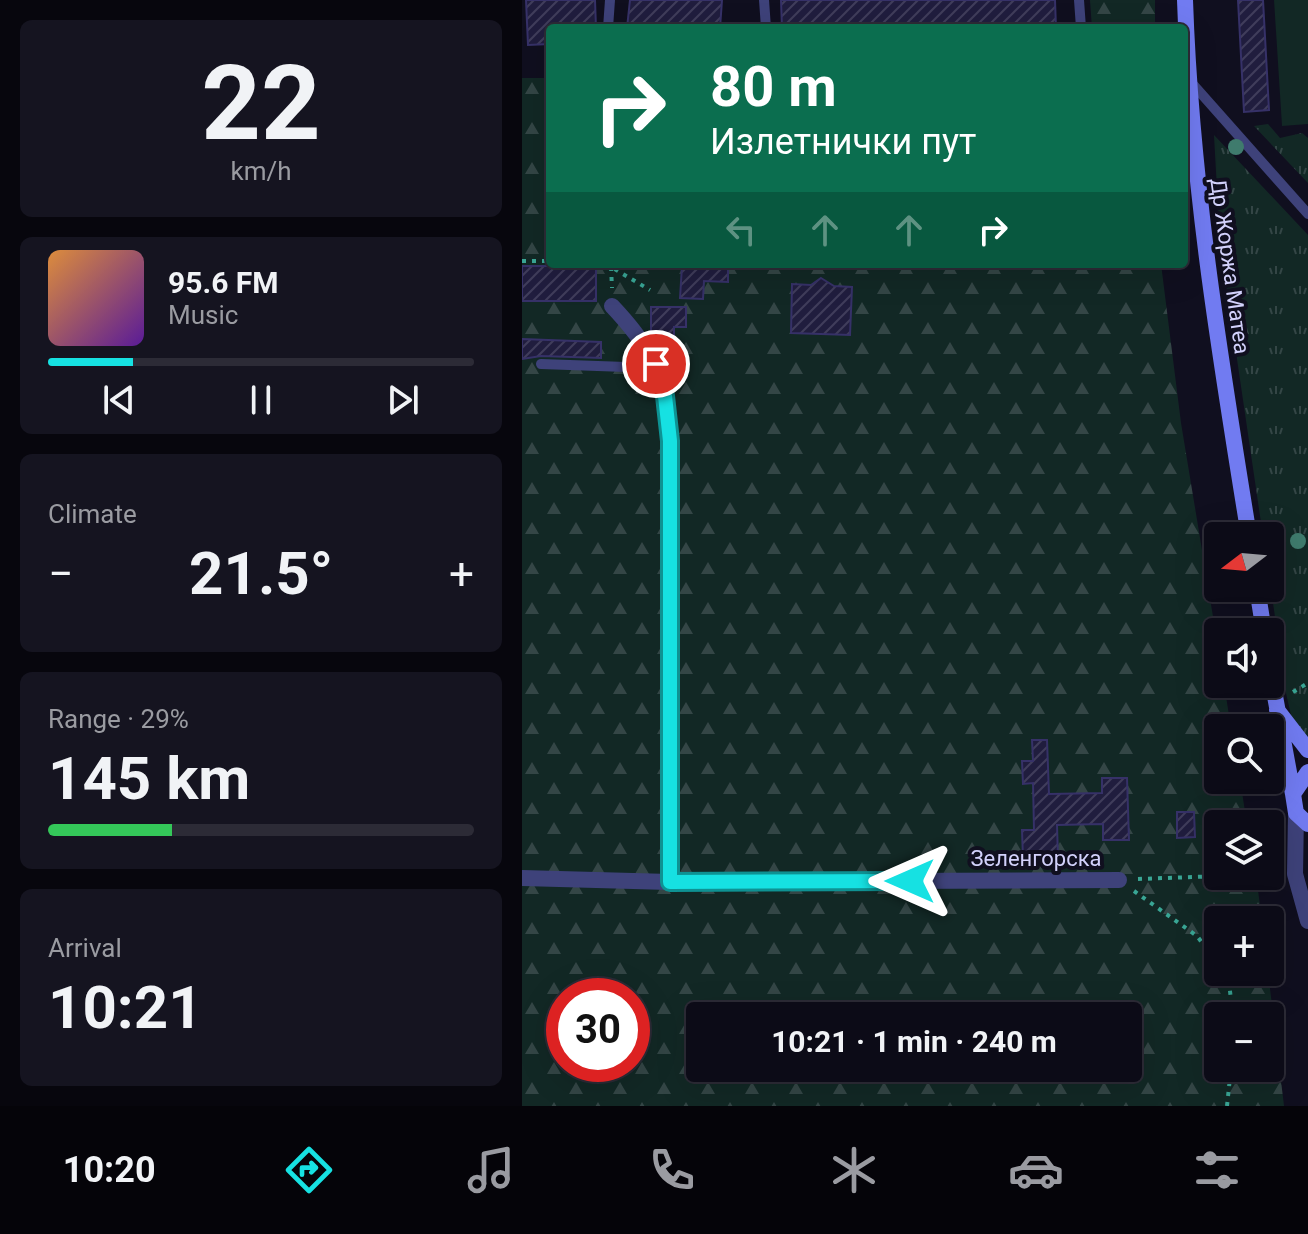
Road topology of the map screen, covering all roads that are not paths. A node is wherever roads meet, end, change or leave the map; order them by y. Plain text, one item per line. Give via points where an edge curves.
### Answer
1 (610, 0) edge
2 (764, 0) edge
3 (1079, 0) edge
4 (1185, 0) edge
5 (608, 24) edge
6 (766, 24) edge
7 (1081, 24) edge
8 (1186, 24) edge
9 (1188, 81) edge
10 (1188, 90) edge
11 (1308, 214) edge
12 (612, 306) dead end
13 (541, 364) dead end
14 (659, 373) junction
15 (1247, 522) edge
16 (1274, 698) edge
17 (1276, 709) junction
18 (1308, 750) edge
19 (1308, 772) edge
20 (1293, 794) junction
21 (1302, 818) edge
22 (522, 878) edge
23 (1119, 880) road end
24 (670, 882) junction
25 (1308, 921) edge

1 - 5 lane
2 - 6 lane
3 - 7 lane
4 - 8 main road, Др Жоржа Матеа
9 - 11 lane
10 - 15 main road, Др Жоржа Матеа via 1206,269
12 - 14 street via 647,345
13 - 14 lane
14 - 24 street via 670,441
16 - 17 main road
17 - 18 main road
17 - 20 main road
19 - 20 main road
20 - 21 main road
21 - 25 street via 1295,874
22 - 24 street, Зеленгорска
23 - 24 street, Зеленгорска

